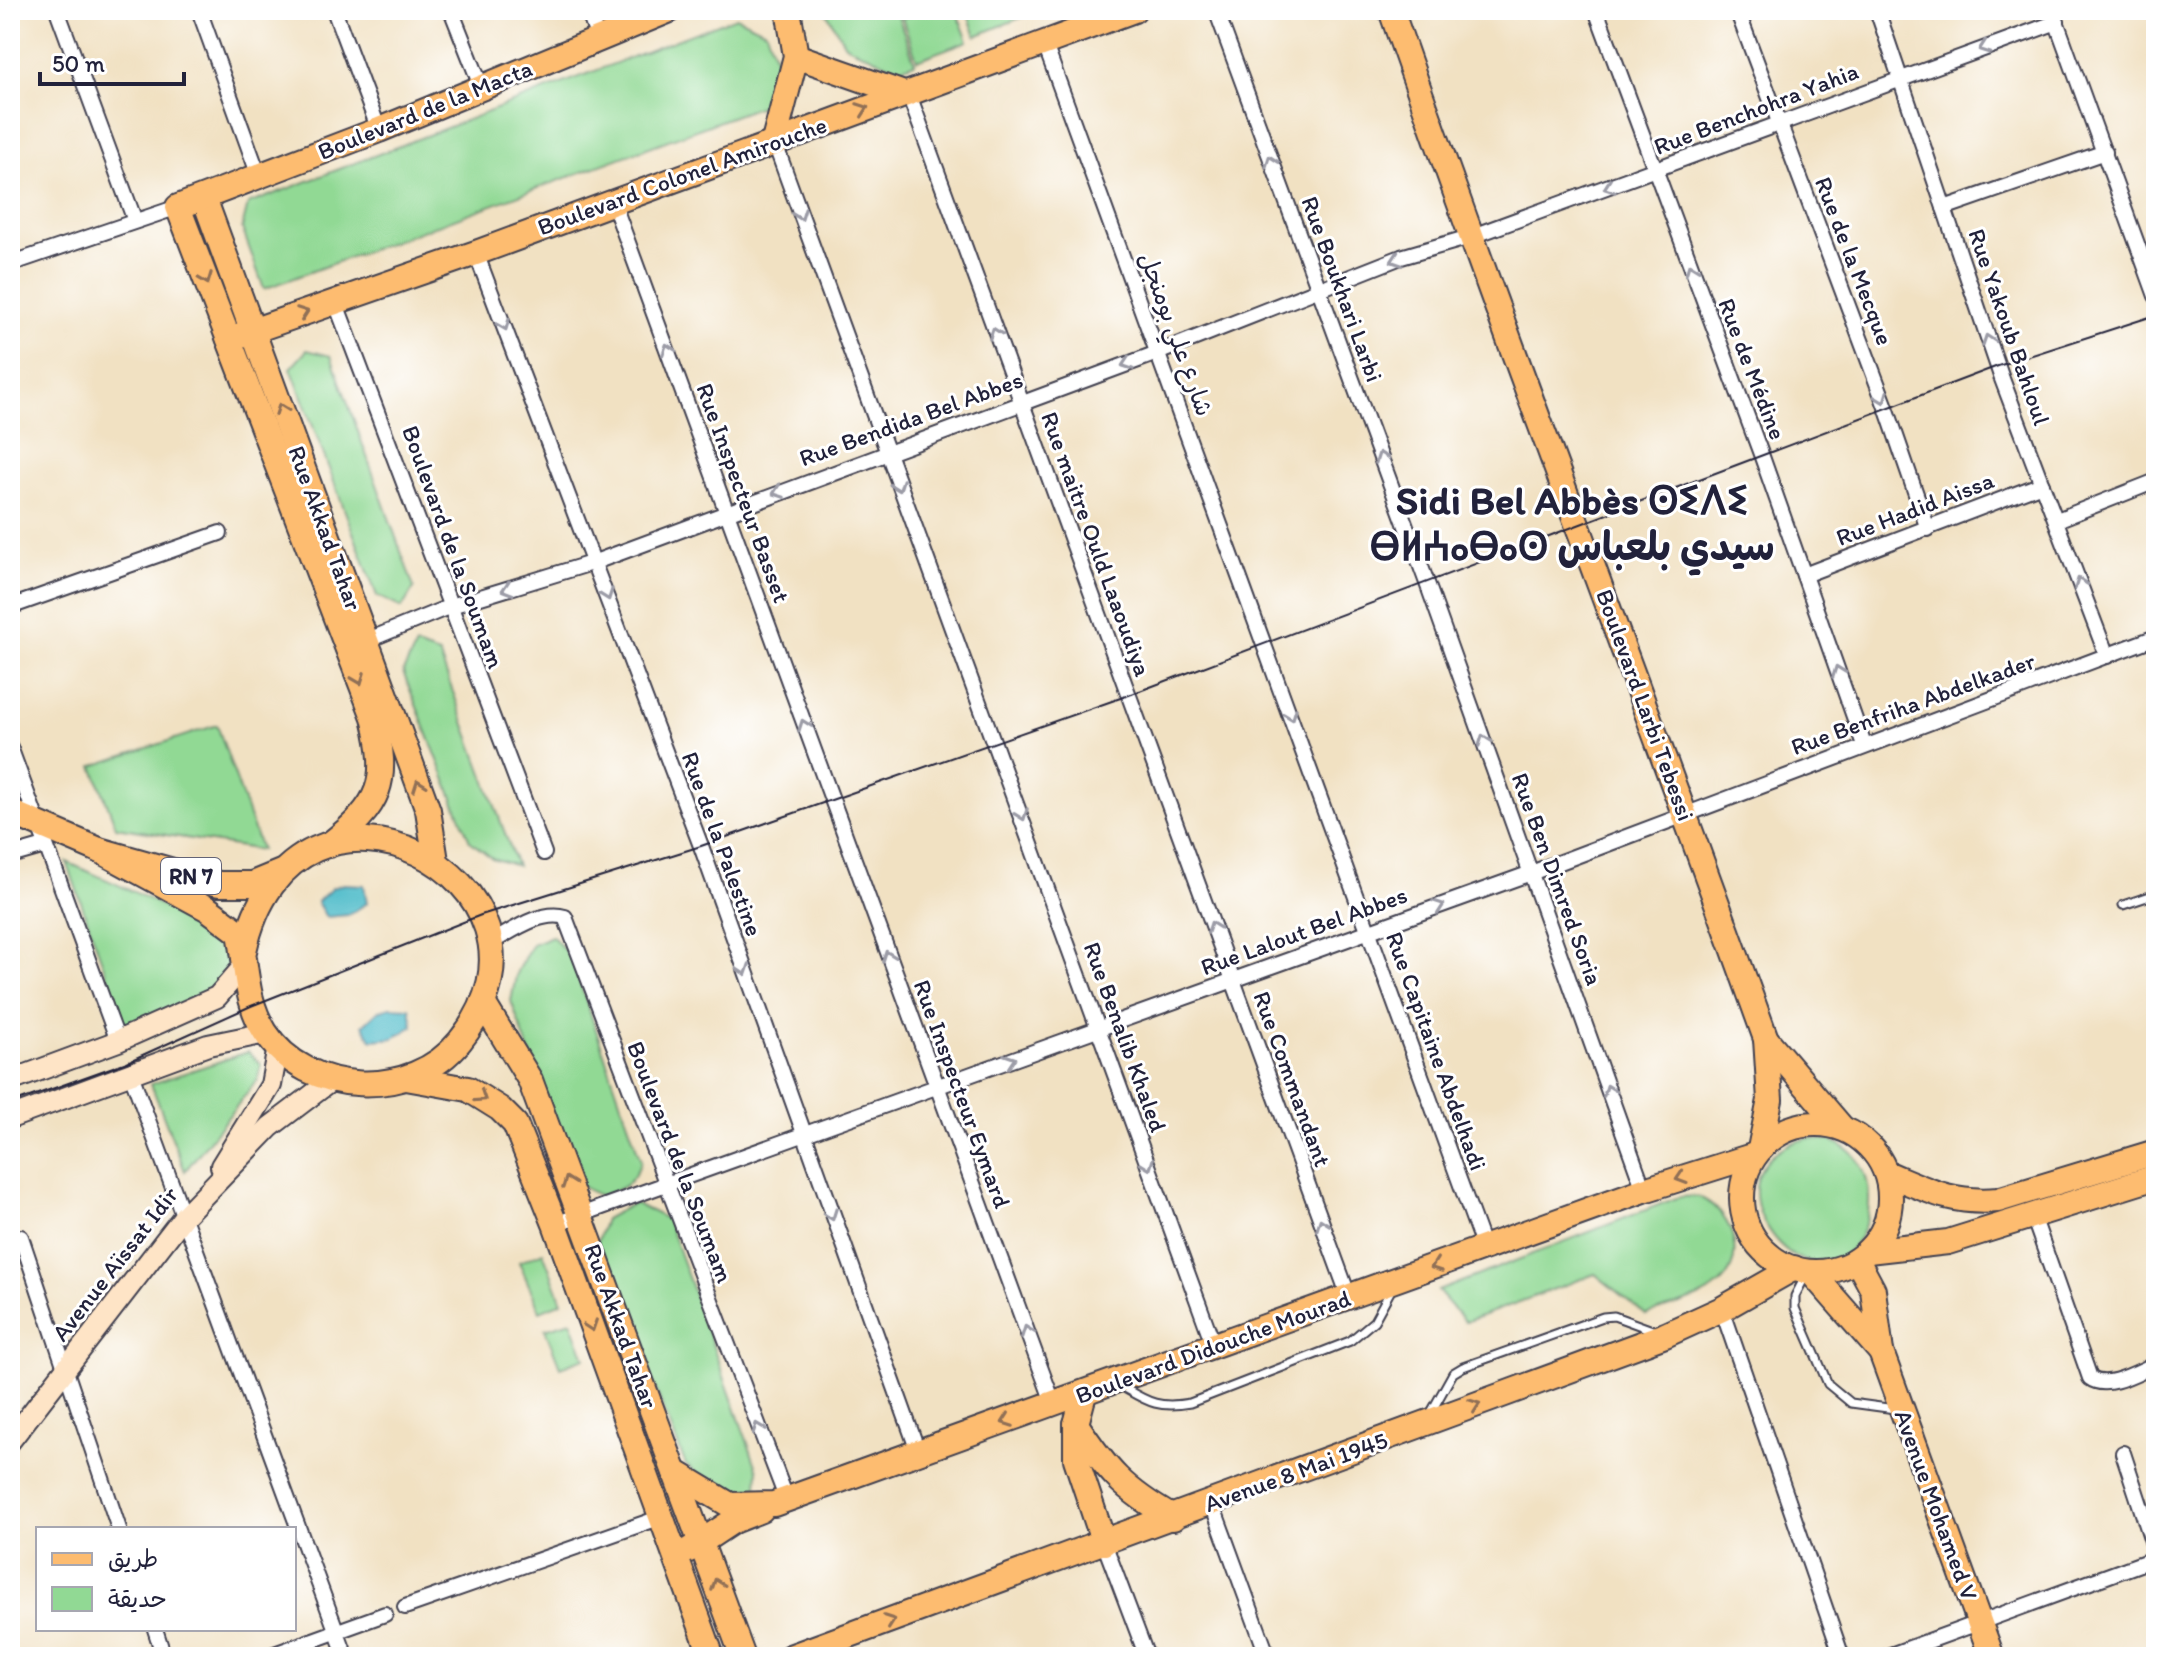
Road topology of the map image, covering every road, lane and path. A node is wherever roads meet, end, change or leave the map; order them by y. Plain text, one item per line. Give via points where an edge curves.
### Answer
1 (57, 10) edge
2 (199, 10) edge
3 (451, 10) edge
4 (588, 10) edge
5 (670, 10) edge
6 (1134, 10) edge
7 (1216, 10) edge
8 (1391, 10) edge
9 (1596, 10) edge
10 (1737, 10) edge
11 (1877, 10) edge
12 (339, 11) edge
13 (785, 11) edge
14 (2055, 16) edge
15 (598, 39) junction
16 (1044, 42) junction
17 (796, 56) junction
18 (1900, 78) junction
19 (481, 86) junction
20 (906, 93) junction
21 (1779, 122) junction
22 (379, 130) junction
23 (774, 141) junction
24 (2105, 152) junction
25 (1654, 170) junction
26 (259, 176) junction
27 (204, 198) junction
28 (613, 202) junction
29 (178, 207) junction
30 (1944, 208) junction
31 (135, 221) junction
32 (1470, 237) junction
33 (476, 253) junction
34 (10, 264) edge
35 (1318, 288) junction
36 (2156, 296) edge
37 (335, 301) junction
38 (253, 331) junction
39 (229, 339) junction
40 (1160, 352) junction
41 (1020, 402) junction
42 (885, 452) junction
43 (2156, 481) edge
44 (2042, 484) junction
45 (727, 510) junction
46 (2057, 520) junction
47 (1928, 529) junction
48 (220, 533) dead end
49 (595, 562) junction
50 (1804, 575) junction
51 (1427, 583) joint
52 (451, 606) junction
53 (10, 607) edge
54 (2156, 637) edge
55 (1264, 642) joint
56 (358, 644) junction
57 (2107, 656) junction
58 (1129, 695) joint
59 (1864, 745) junction
60 (10, 747) edge
61 (830, 799) joint
62 (10, 812) edge
63 (1685, 813) junction
64 (41, 835) junction
65 (329, 845) junction
66 (99, 850) junction
67 (544, 853) dead end
68 (10, 856) edge
69 (436, 861) junction
70 (284, 871) junction
71 (1531, 873) junction
72 (2156, 894) edge
73 (2123, 905) dead end
74 (1369, 931) junction
75 (488, 944) junction
76 (243, 959) junction
77 (1232, 979) junction
78 (483, 1003) junction
79 (1098, 1029) junction
80 (1766, 1039) junction
81 (272, 1040) junction
82 (118, 1041) junction
83 (131, 1074) junction
84 (406, 1078) junction
85 (332, 1080) junction
86 (10, 1081) edge
87 (936, 1086) junction
88 (10, 1118) edge
89 (1842, 1128) junction
90 (802, 1136) junction
91 (1758, 1152) junction
92 (2156, 1152) edge
93 (1886, 1173) junction
94 (2156, 1177) edge
95 (665, 1186) junction
96 (1644, 1190) junction
97 (202, 1196) junction
98 (2032, 1213) junction
99 (580, 1215) junction
100 (184, 1216) junction
101 (555, 1224) junction
102 (21, 1237) dead end
103 (1484, 1248) junction
104 (1862, 1255) junction
105 (1804, 1271) junction
106 (1395, 1281) junction
107 (1349, 1297) junction
108 (1722, 1309) junction
109 (1665, 1335) junction
110 (1214, 1346) junction
111 (1881, 1352) junction
112 (2156, 1364) edge
113 (66, 1368) junction
114 (1114, 1383) junction
115 (1084, 1394) junction
116 (1054, 1405) junction
117 (1902, 1410) junction
118 (1076, 1424) junction
119 (1424, 1425) junction
120 (11, 1440) edge
121 (2123, 1453) dead end
122 (919, 1454) junction
123 (675, 1472) junction
124 (780, 1502) junction
125 (1212, 1504) junction
126 (730, 1505) junction
127 (686, 1508) junction
128 (659, 1518) junction
129 (1173, 1518) junction
130 (118, 1527) edge
131 (701, 1541) junction
132 (1104, 1543) junction
133 (2156, 1555) edge
134 (678, 1561) junction
135 (405, 1607) dead end
136 (385, 1614) dead end
137 (1979, 1621) junction
138 (336, 1630) junction
139 (156, 1631) edge
140 (164, 1657) edge
141 (266, 1657) edge
142 (346, 1657) edge
143 (712, 1657) edge
144 (743, 1657) edge
145 (790, 1657) edge
146 (1147, 1657) edge
147 (1268, 1657) edge
148 (1842, 1657) edge
149 (1885, 1657) edge
150 (1992, 1657) edge

1 - 31 street
2 - 26 street
3 - 19 street
4 - 15 street
5 - 15 main road, Boulevard de la Macta
6 - 16 main road, Boulevard Colonel Amirouche
35 -> 7 street, Rue Boukhari Larbi
8 - 32 main road, Boulevard Larbi Tebessi
9 - 25 street, Rue de Médine
10 - 21 street, Rue de la Mecque
11 - 18 street, Rue Yakoub Bahloul
12 - 22 street
13 - 17 main road
14 -> 18 street, Rue Benchohra Yahia
14 - 24 street
15 - 19 main road, Boulevard de la Macta
16 - 20 main road, Boulevard Colonel Amirouche
16 - 40 street, شارع علي بومنجل
17 - 20 main road
17 - 23 main road
18 - 21 street, Rue Benchohra Yahia
18 - 30 street, Rue Yakoub Bahloul
19 - 22 main road, Boulevard de la Macta
23 -> 20 main road, Boulevard Colonel Amirouche
41 -> 20 street, Rue maitre Ould Laaoudiya
21 - 25 street, Rue Benchohra Yahia
21 -> 47 street, Rue de la Mecque
22 - 26 main road, Boulevard de la Macta
23 - 28 main road, Boulevard Colonel Amirouche
23 -> 42 street, Rue Benalib Khaled
24 - 30 street
24 - 36 street
25 -> 32 street, Rue Benchohra Yahia
50 -> 25 street, Rue de Médine
26 - 27 main road, Boulevard de la Macta
27 - 29 main road, Boulevard de la Macta
27 - 38 main road, Rue Akkad Tahar
28 - 33 main road, Boulevard Colonel Amirouche
45 -> 28 street, Rue Inspecteur Basset
29 - 31 street
29 -> 39 main road, Rue Akkad Tahar
44 -> 30 street, Rue Yakoub Bahloul
31 - 34 street
32 -> 35 street, Rue Bendida Bel Abbes
32 - 63 main road, Boulevard Larbi Tebessi
33 - 37 main road, Boulevard Colonel Amirouche
33 -> 49 street, Rue de la Palestine
35 - 40 street, Rue Bendida Bel Abbes
51 -> 35 street, Rue Boukhari Larbi
38 -> 37 main road, Boulevard Colonel Amirouche
37 - 52 street, Boulevard de la Soumam
38 - 39 main road, Boulevard Colonel Amirouche
56 -> 38 main road, Rue Akkad Tahar
39 - 56 main road, Rue Akkad Tahar
40 -> 41 street, Rue Bendida Bel Abbes
40 - 55 street, شارع علي بومنجل
41 - 42 street, Rue Bendida Bel Abbes
41 - 58 street, Rue maitre Ould Laaoudiya
42 -> 45 street, Rue Bendida Bel Abbes
42 -> 79 street, Rue Benalib Khaled via 996,741
43 - 46 street
44 - 46 street, Rue Yakoub Bahloul
44 - 47 street, Rue Hadid Aissa
45 - 49 street, Rue Bendida Bel Abbes
61 -> 45 street, Rue Inspecteur Basset
57 -> 46 street, Rue Yakoub Bahloul
47 - 50 street, Rue Hadid Aissa
48 - 53 street
49 -> 52 street, Rue Bendida Bel Abbes
49 -> 90 street, Rue de la Palestine
59 -> 50 street, Rue de Médine
71 -> 51 street, Rue Ben Dimred Soria
52 - 56 street, Rue Bendida Bel Abbes
52 - 67 street, Boulevard de la Soumam
54 - 57 street, Rue Benfriha Abdelkader
55 -> 74 street, Rue Capitaine Abdelhadi
56 -> 65 main road, Rue Akkad Tahar via 383,768 362,819
69 -> 56 main road, Rue Akkad Tahar via 428,810
57 - 59 street, Rue Benfriha Abdelkader
77 -> 58 street, Rue Commandant
59 - 63 street, Rue Benfriha Abdelkader
60 - 64 street
87 -> 61 street, Rue Inspecteur Eymard
62 - 64 main road, RN 7
63 - 71 street, Rue Lalout Bel Abbes
63 - 80 main road, Boulevard Larbi Tebessi
64 - 66 main road, RN 7
64 - 68 street
64 - 82 street
65 - 69 main road via 384,840
65 - 70 main road
66 - 70 main road, RN 7 via 219,884 252,884
66 - 76 main road, RN 7 via 223,919 240,933
69 - 75 main road via 476,906
70 - 76 main road via 250,922
74 -> 71 street, Rue Lalout Bel Abbes
96 -> 71 street, Rue Ben Dimred Soria
72 - 73 lane
74 - 77 street, Rue Lalout Bel Abbes
74 - 103 street, Rue Capitaine Abdelhadi
75 - 78 main road via 490,968
75 - 95 street, Boulevard de la Soumam via 526,923 557,914 565,917
76 - 81 main road via 251,1006
76 - 82 main road via 217,997
77 - 79 street, Rue Lalout Bel Abbes
107 -> 77 street, Rue Commandant
78 - 84 main road via 453,1049
99 -> 78 main road, Rue Akkad Tahar via 530,1080
87 -> 79 street, Rue Lalout Bel Abbes
79 -> 110 street, Rue Benalib Khaled
80 - 89 main road
80 - 91 main road via 1770,1100
81 - 83 main road via 208,1045
81 - 85 main road via 303,1067
81 - 97 main road via 271,1085
82 - 86 main road
83 - 88 main road
83 - 100 street
84 - 85 main road via 369,1085
84 -> 101 main road, Rue Akkad Tahar via 468,1089 500,1109 515,1124
85 - 97 main road via 270,1127
87 - 90 street, Rue Lalout Bel Abbes
116 -> 87 street, Rue Inspecteur Eymard
89 - 91 main road via 1798,1126
89 - 93 main road via 1868,1147
90 - 95 street, Rue Lalout Bel Abbes
90 -> 122 street, Rue de la Palestine
91 -> 96 main road, Boulevard Didouche Mourad
91 - 105 main road via 1741,1196 1746,1224 1762,1249
92 - 93 main road via 1976,1202 1956,1201
93 - 104 main road via 1890,1206 1879,1238
94 - 98 main road
95 - 99 street, Rue Lalout Bel Abbes
124 -> 95 street, Boulevard de la Soumam
96 - 103 main road, Boulevard Didouche Mourad
97 - 100 main road, Avenue Aïssat Idir
98 - 104 main road via 1948,1242
98 - 112 street via 2090,1378 2108,1382
99 - 101 street, Rue Lalout Bel Abbes
99 - 123 main road, Rue Akkad Tahar
100 - 113 main road, Avenue Aïssat Idir
100 - 138 street
101 -> 128 main road, Rue Akkad Tahar
102 - 113 street
103 -> 106 main road, Boulevard Didouche Mourad
104 - 105 main road via 1835,1270
104 - 111 main road via 1873,1290
105 - 108 main road, Avenue 8 Mai 1945
105 - 111 main road
105 - 117 lane via 1795,1308 1828,1384 1851,1403
106 - 107 main road, Boulevard Didouche Mourad
106 - 114 lane via 1374,1321 1350,1341 1190,1403 1154,1405
107 - 110 main road, Boulevard Didouche Mourad
108 - 109 main road, Avenue 8 Mai 1945
108 - 148 street
119 -> 109 main road, Avenue 8 Mai 1945
109 - 119 lane via 1614,1316 1574,1325 1453,1373
110 - 114 main road, Boulevard Didouche Mourad
111 - 117 main road, Avenue Mohamed V
113 - 120 main road, Avenue Aïssat Idir
113 - 130 street
114 - 115 main road, Boulevard Didouche Mourad
115 - 116 main road, Boulevard Didouche Mourad
115 - 118 main road
116 -> 122 main road, Boulevard Didouche Mourad
117 - 137 main road, Avenue Mohamed V
118 - 129 main road via 1124,1488
118 - 132 main road via 1076,1459
119 - 125 main road, Avenue 8 Mai 1945
121 - 133 street
122 - 124 main road, Boulevard Didouche Mourad
123 - 126 main road
123 - 127 main road, Rue Akkad Tahar
124 - 126 main road, Boulevard Didouche Mourad
124 - 131 main road
125 - 129 main road, Avenue 8 Mai 1945
125 - 147 street
126 - 127 main road, Boulevard Didouche Mourad
127 - 128 main road, Boulevard Didouche Mourad
127 - 131 main road, Rue Akkad Tahar
128 - 134 main road, Rue Akkad Tahar
128 - 135 street
129 - 132 main road, Avenue 8 Mai 1945
131 - 134 main road
144 -> 131 main road, Rue Akkad Tahar
145 -> 132 main road, Avenue 8 Mai 1945
132 - 146 street
133 - 137 street
134 - 143 main road, Rue Akkad Tahar
136 - 138 street
137 - 149 street
137 - 150 main road, Avenue Mohamed V
138 - 141 street
138 - 142 street
139 - 140 street

